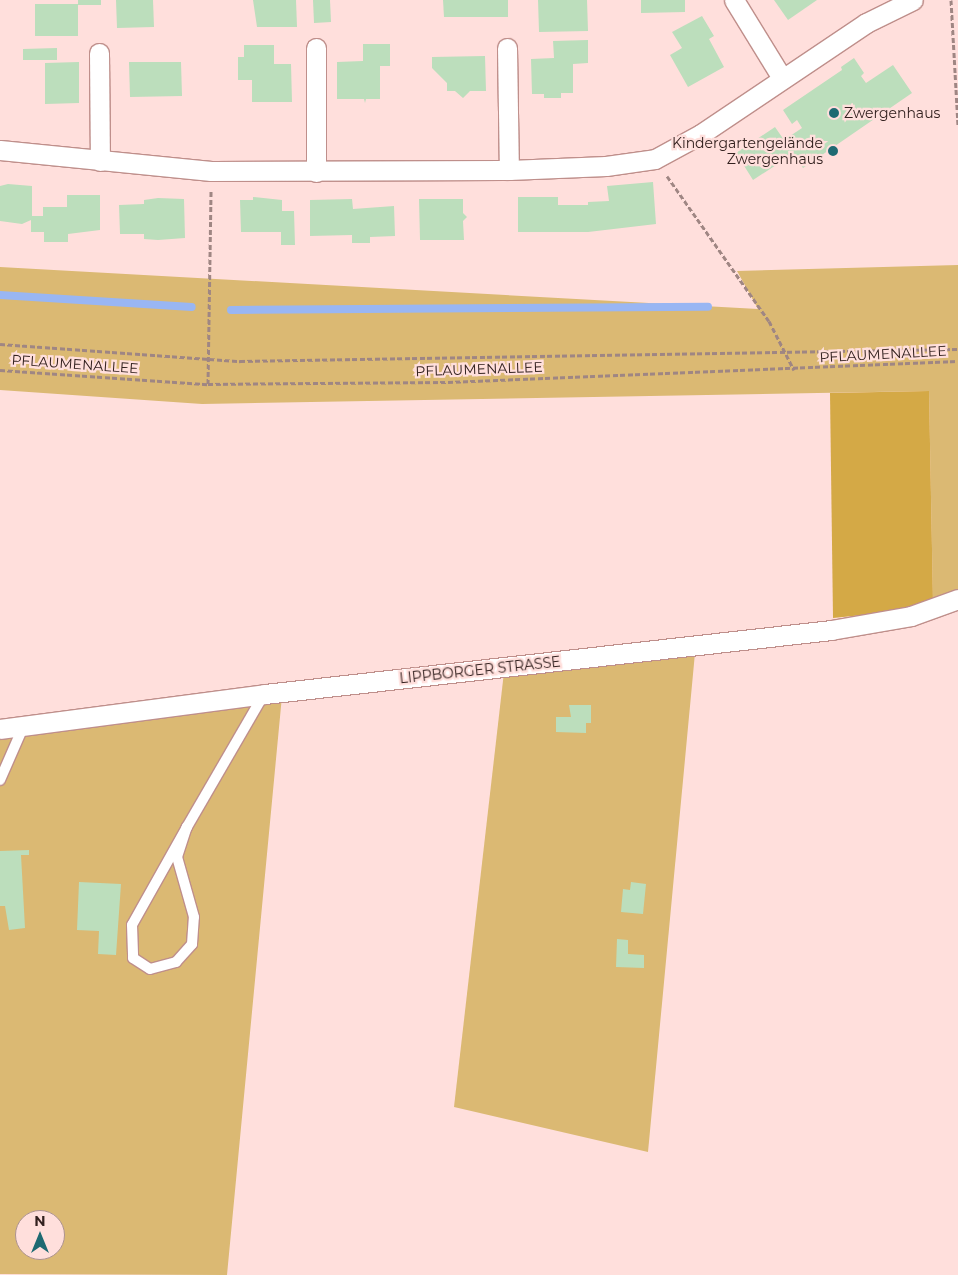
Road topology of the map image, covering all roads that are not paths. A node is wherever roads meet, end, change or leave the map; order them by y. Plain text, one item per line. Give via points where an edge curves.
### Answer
1 (734, 0) edge
2 (913, 0) edge
3 (316, 48) dead end
4 (507, 48) dead end
5 (99, 53) dead end
6 (782, 78) junction
7 (0, 150) edge
8 (100, 161) junction
9 (509, 170) junction
10 (316, 172) junction
11 (958, 599) edge
12 (265, 694) junction
13 (24, 725) junction
14 (0, 729) edge
15 (0, 780) edge
16 (187, 827) junction

1 - 6 street
2 - 6 street via 866,23
3 - 10 street
4 - 9 street
5 - 8 street
6 - 9 street via 701,134 655,158 606,166
7 - 8 street
8 - 10 street via 211,171
9 - 10 street
11 - 12 street, LIPPBORGER STRASSE via 911,616 831,630
12 - 13 street, LIPPBORGER STRASSE
12 - 16 lane via 258,700
13 - 14 street, LIPPBORGER STRASSE
13 - 15 lane
16 - 16 lane via 132,925 133,958 150,969 176,962 192,944 194,917 177,857

